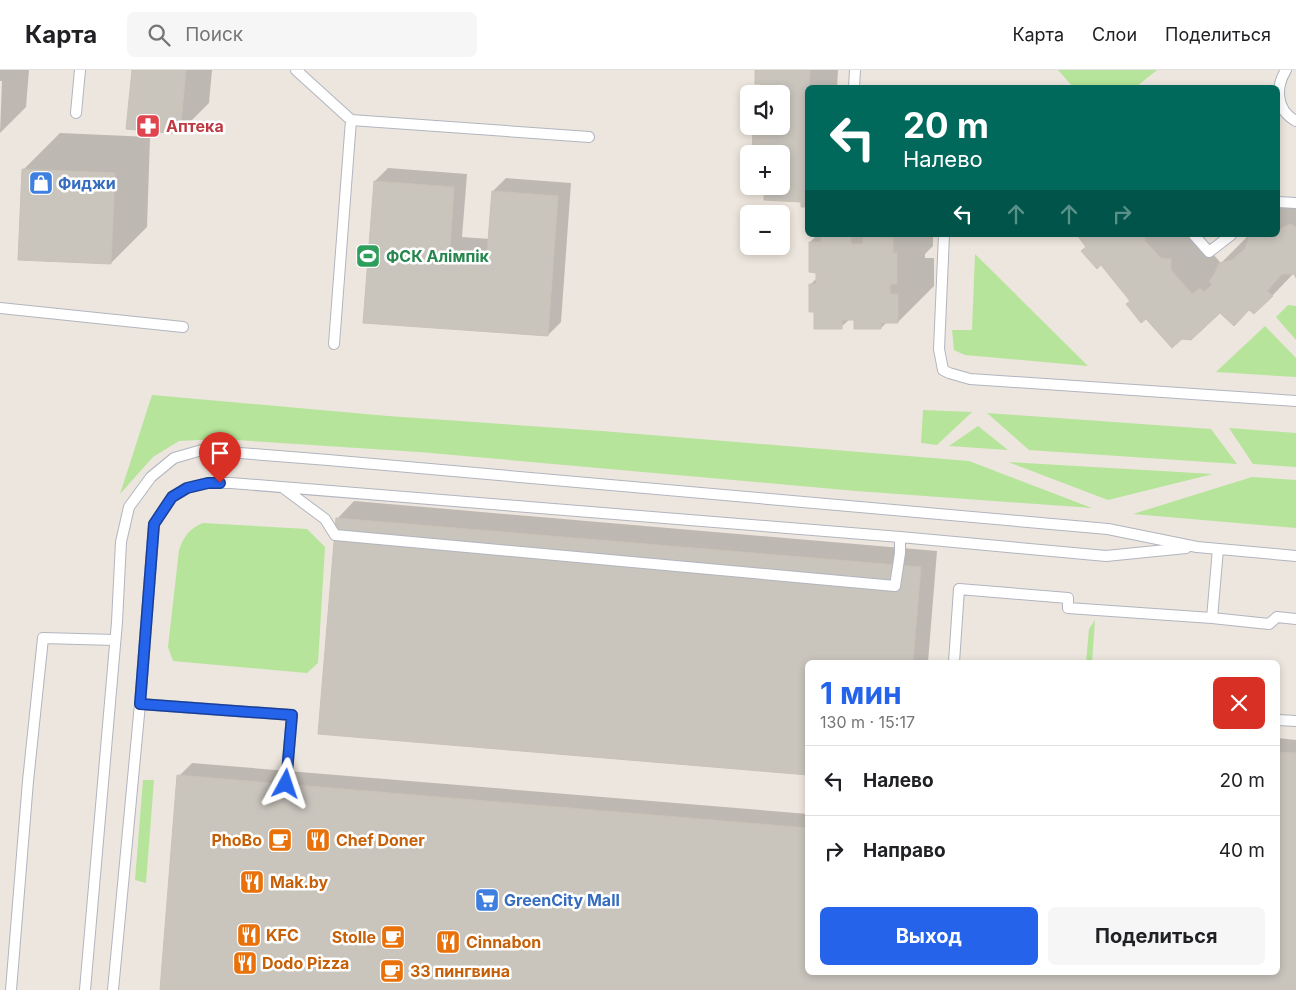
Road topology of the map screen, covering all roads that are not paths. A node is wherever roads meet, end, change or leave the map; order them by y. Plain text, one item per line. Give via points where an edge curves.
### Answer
1 (80, 70) edge
2 (296, 70) edge
3 (855, 70) edge
4 (1286, 70) edge
5 (854, 85) edge
6 (1279, 85) edge
7 (1280, 102) edge
8 (76, 113) dead end
9 (352, 120) junction
10 (1296, 120) edge
11 (589, 137) dead end
12 (1280, 202) edge
13 (1296, 203) edge
14 (944, 237) edge
15 (1196, 237) edge
16 (1228, 237) edge
17 (0, 308) edge
18 (182, 327) dead end
19 (334, 344) dead end
20 (1296, 401) edge
21 (282, 487) junction
22 (900, 537) junction
23 (1197, 547) junction
24 (1218, 549) junction
25 (1296, 556) edge
26 (1212, 618) junction
27 (1296, 619) edge
28 (115, 640) junction
29 (954, 660) edge
30 (140, 704) junction
31 (1280, 720) edge
32 (1296, 721) edge
33 (286, 784) dead end
34 (11, 990) edge
35 (85, 990) edge
36 (113, 990) edge

1 - 8 lane
2 - 9 lane
3 - 5 lane
4 - 6 lane
7 - 10 lane via 1285,112
9 - 11 lane
9 - 19 lane
12 - 13 lane
14 - 20 lane via 939,349 944,370 949,374 970,379
15 - 16 lane via 1209,252
17 - 18 lane
21 - 22 lane
21 - 22 lane via 325,519 335,535 895,586
21 - 30 lane via 208,483 187,488 172,497 154,524
22 - 23 lane via 1106,556
23 - 24 lane
23 - 28 lane via 1108,529 202,450 174,458 151,477 130,507 121,542
24 - 25 lane
24 - 26 lane
26 - 27 lane via 1269,624 1276,617
26 - 29 lane via 1068,608 1068,598 959,589
28 - 34 lane via 43,638
28 - 35 lane
30 - 33 lane via 292,715
30 - 36 lane
31 - 32 lane

